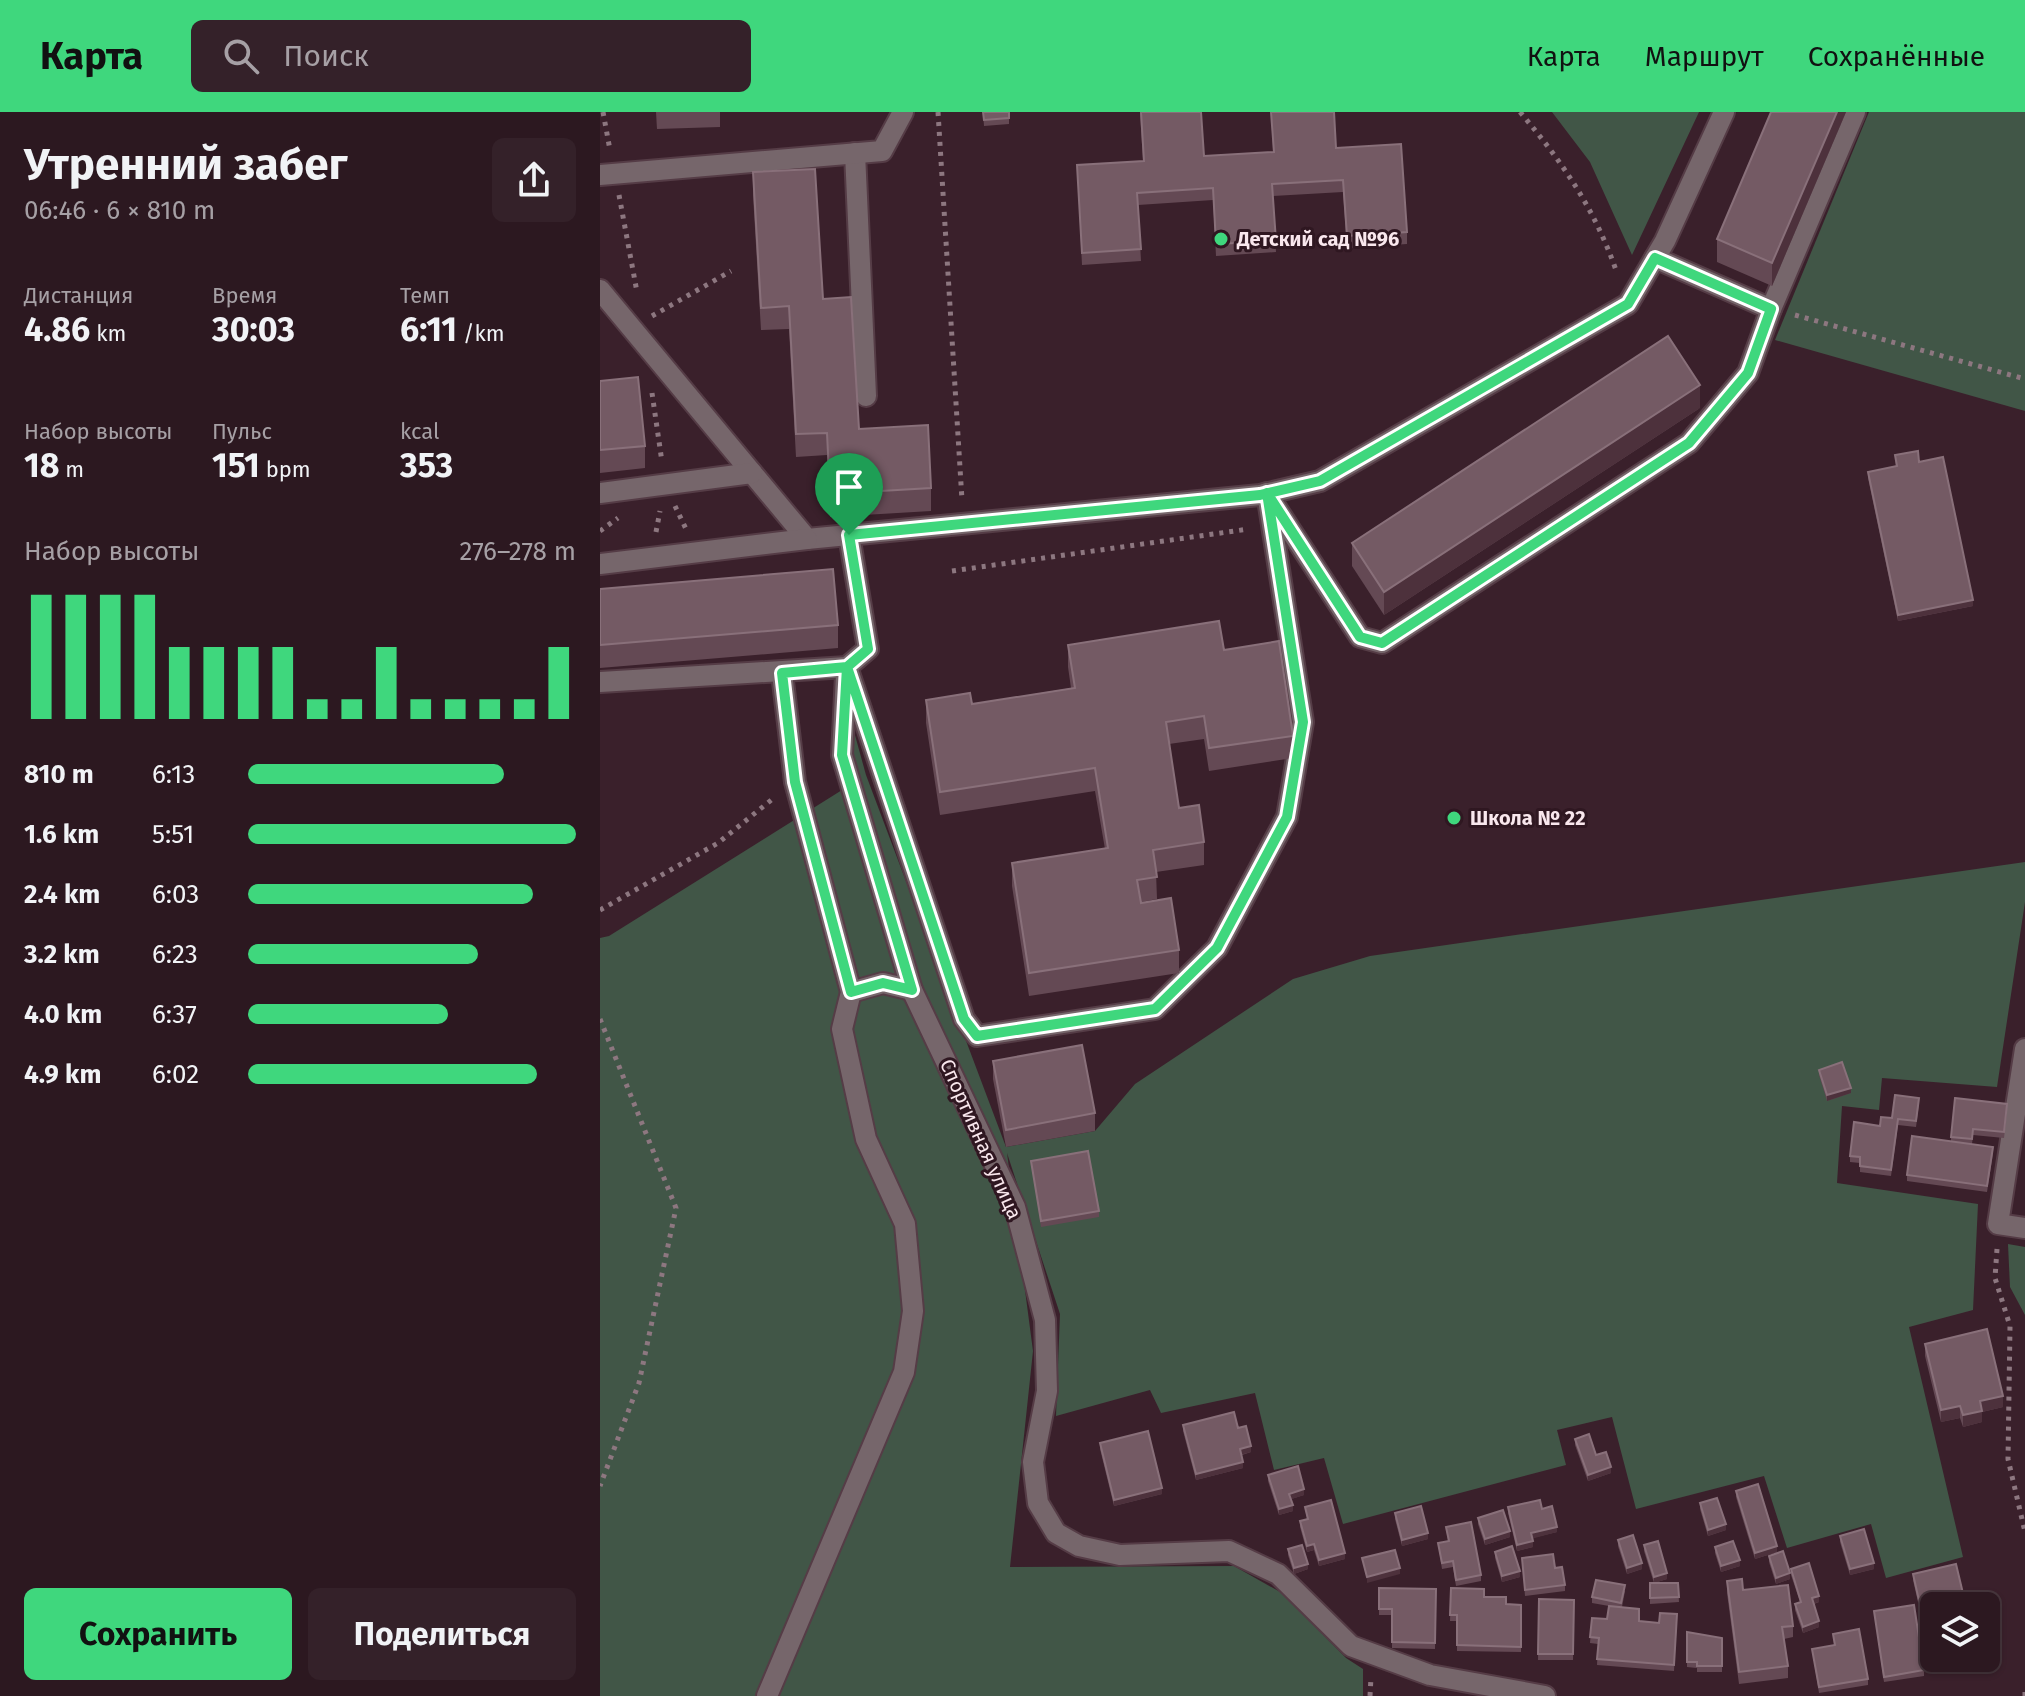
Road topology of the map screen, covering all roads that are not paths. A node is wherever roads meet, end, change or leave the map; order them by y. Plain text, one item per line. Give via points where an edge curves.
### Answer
1 (903, 112) edge
2 (1724, 112) edge
3 (1855, 112) edge
4 (855, 153) junction
5 (600, 175) edge
6 (1655, 258) junction
7 (600, 290) edge
8 (1771, 309) junction
9 (866, 396) dead end
10 (752, 473) junction
11 (600, 493) edge
12 (1267, 493) junction
13 (849, 535) junction
14 (807, 539) junction
15 (600, 564) edge
16 (847, 667) junction
17 (782, 673) junction
18 (600, 682) edge
19 (912, 990) junction
20 (851, 992) junction
21 (2025, 1049) edge
22 (2025, 1228) edge
23 (767, 1696) edge
24 (1545, 1696) edge

1 - 4 street via 882,151
2 - 6 street
3 - 8 street
4 - 5 street
4 - 9 street
6 - 8 street
6 - 12 street via 1628,304 1320,481
7 - 10 street
8 - 12 street via 1748,373 1689,443 1382,643 1360,637
10 - 11 street
10 - 14 street
12 - 13 street
12 - 16 street via 1303,722 1287,817 1217,948 1155,1009 977,1036 964,1019
13 - 14 street
13 - 16 street via 868,649
14 - 15 street
16 - 17 street
16 - 19 street, Спортивная улица via 842,755
17 - 18 street
17 - 20 street via 795,782
19 - 20 street via 883,983
19 - 24 street, Спортивная улица via 1015,1207 1030,1263 1045,1320 1047,1391 1033,1462 1038,1503 1056,1533 1079,1546 1120,1555 1229,1551 1278,1574 1351,1646 1430,1675
20 - 23 street via 842,1029 866,1139 905,1224 913,1311 904,1372
21 - 22 street via 1998,1224

